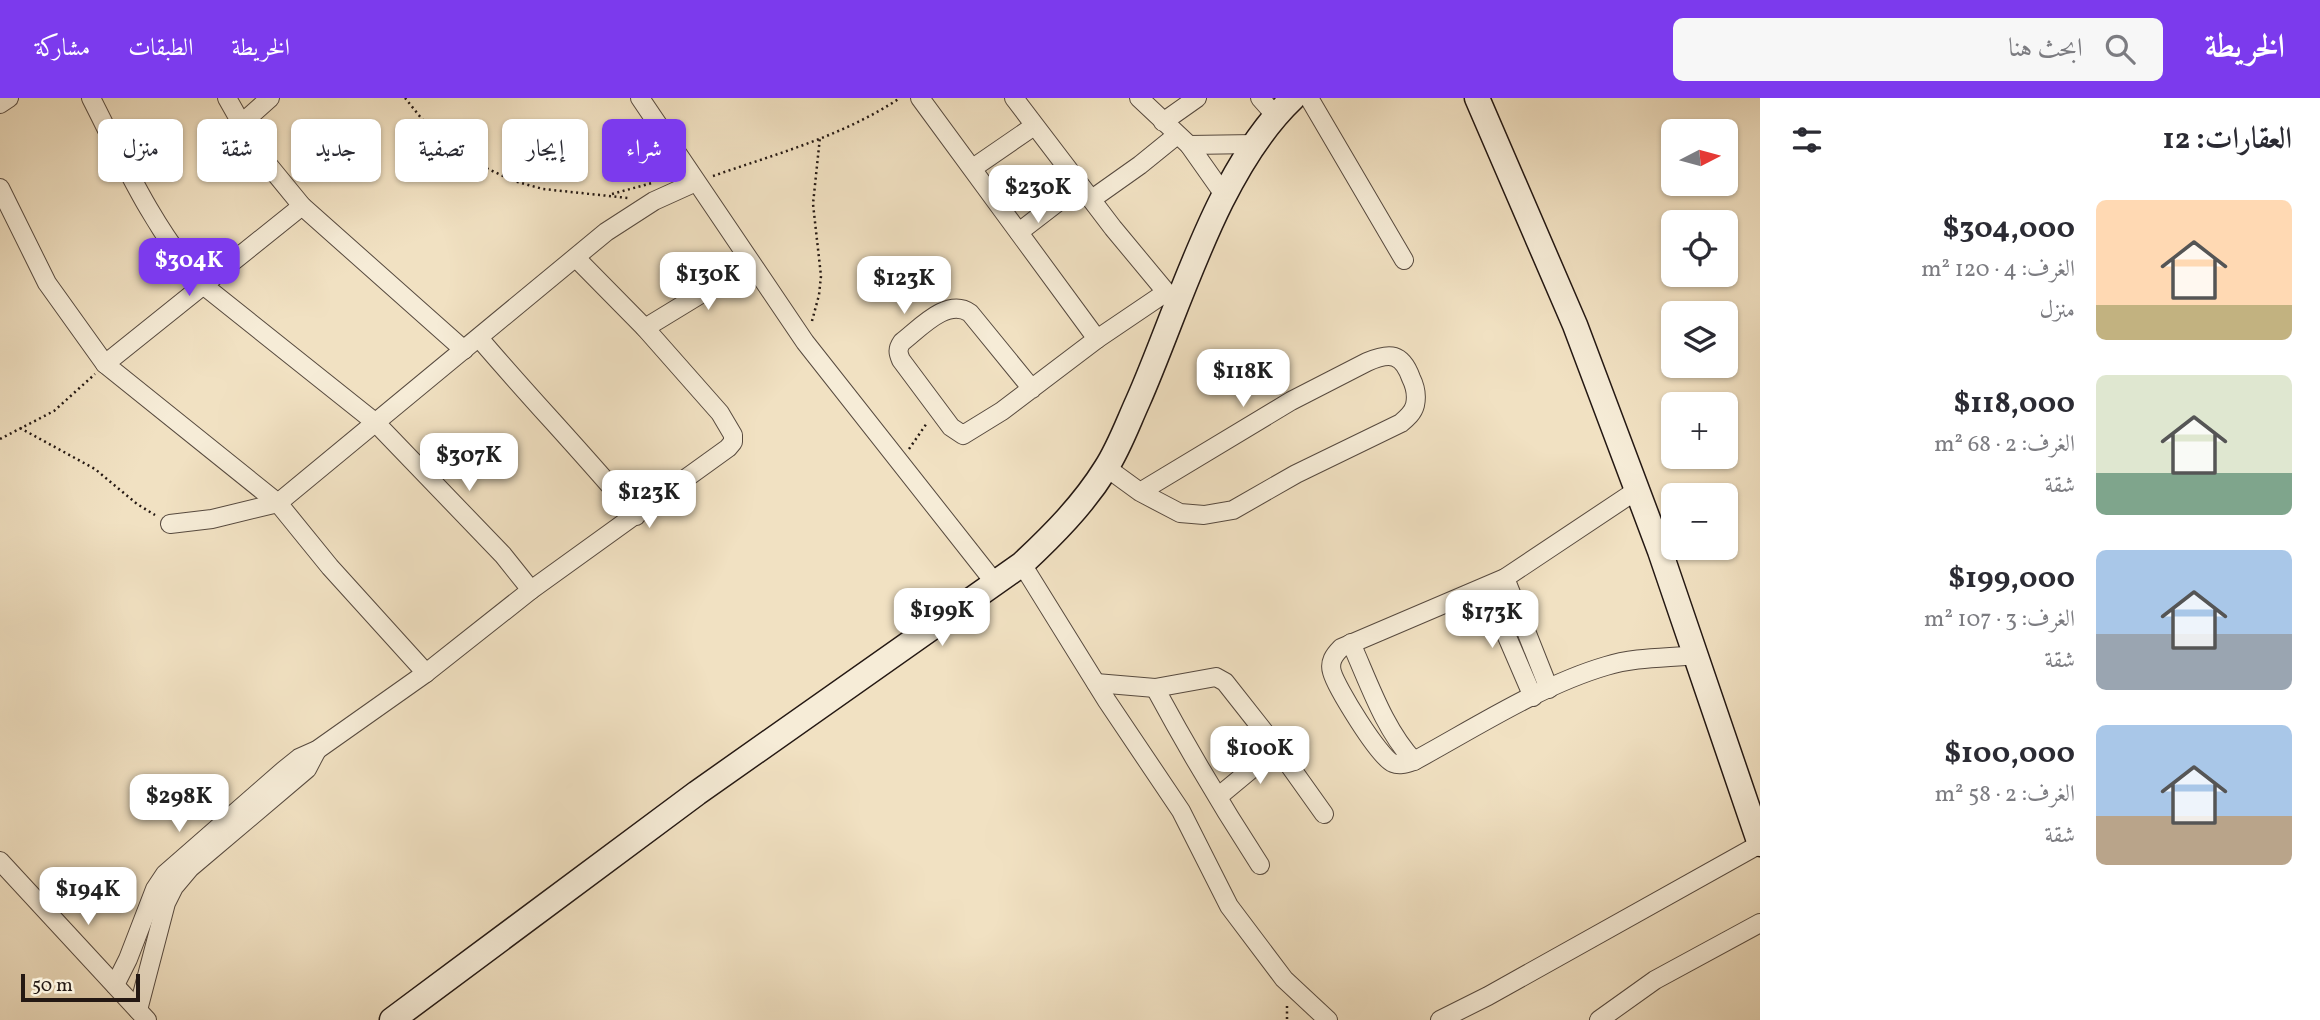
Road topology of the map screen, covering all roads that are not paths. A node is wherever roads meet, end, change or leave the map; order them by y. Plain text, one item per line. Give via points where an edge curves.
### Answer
1 (9, 98) edge
2 (91, 98) edge
3 (227, 98) edge
4 (270, 98) edge
5 (640, 98) edge
6 (920, 98) edge
7 (1014, 98) edge
8 (1139, 98) edge
9 (1197, 98) edge
10 (1309, 98) edge
11 (1477, 98) edge
12 (0, 104) edge
13 (1276, 104) edge
14 (238, 119) edge
15 (247, 119) edge
16 (1034, 125) junction
17 (1176, 134) junction
18 (1255, 144) junction
19 (973, 167) junction
20 (277, 175) edge
21 (696, 182) junction
22 (0, 188) edge
23 (1086, 192) junction
24 (1225, 196) junction
25 (302, 206) junction
26 (1019, 232) junction
27 (576, 258) junction
28 (1404, 260) dead end
29 (750, 264) junction
30 (203, 285) junction
31 (1171, 298) junction
32 (645, 328) junction
33 (479, 338) junction
34 (1097, 339) junction
35 (464, 350) junction
36 (105, 364) junction
37 (1032, 389) junction
38 (376, 422) junction
39 (1107, 468) junction
40 (1637, 490) junction
41 (1140, 492) junction
42 (278, 503) junction
43 (635, 516) junction
44 (170, 524) road end
45 (1022, 564) junction
46 (1505, 578) junction
47 (995, 583) junction
48 (1486, 587) junction
49 (531, 590) junction
50 (1351, 643) junction
51 (1696, 655) junction
52 (426, 673) junction
53 (1096, 683) junction
54 (1155, 688) junction
55 (1549, 688) junction
56 (1533, 697) junction
57 (1277, 748) junction
58 (1414, 761) junction
59 (1219, 796) junction
60 (1324, 814) dead end
61 (1760, 844) edge
62 (0, 861) edge
63 (186, 864) junction
64 (1260, 866) dead end
65 (1760, 923) edge
66 (115, 985) junction
67 (142, 1015) edge
68 (391, 1020) edge
69 (1328, 1020) edge
70 (1440, 1020) edge
71 (1599, 1020) edge

1 - 12 street
2 - 30 street via 131,179 179,258
3 - 14 street
4 - 15 street
5 - 21 street
6 - 19 street
7 - 16 street
8 - 17 street
9 - 17 street
10 - 28 street
11 - 40 street via 1575,325
13 - 18 street
16 - 19 street
16 - 23 street
17 - 18 street
17 - 23 street via 1140,165
17 - 24 street
18 - 24 street
19 - 26 street
20 - 25 street
21 - 27 street via 630,215
21 - 29 street
22 - 36 street via 47,283
23 - 26 street
23 - 31 street
24 - 31 street
25 - 30 street
25 - 35 street
26 - 34 street
27 - 32 street
27 - 33 street
29 - 32 street
29 - 47 street via 805,342
30 - 36 street
30 - 38 street
31 - 34 street
31 - 39 street via 1143,389
32 - 43 street via 720,413 733,442
33 - 35 street
33 - 43 street
34 - 37 street
35 - 38 street
36 - 42 street
37 - 37 street via 963,308 947,309 899,346 901,360 929,399 954,431 963,435
38 - 42 street
38 - 49 street
39 - 41 street
39 - 45 street via 1064,524
40 - 46 street
40 - 51 street
41 - 41 street via 1180,513 1233,510 1401,423 1416,404 1415,386 1406,365 1389,356 1367,362 1291,401
42 - 44 street
42 - 52 street
43 - 49 street
45 - 47 street
45 - 53 street
46 - 48 street
46 - 55 street
47 - 68 street via 697,793
48 - 50 street
48 - 56 street
49 - 52 street
50 - 58 street via 1384,715
50 - 58 street via 1332,658 1331,671 1384,758 1402,765
51 - 55 street via 1631,660
51 - 61 street
52 - 63 street via 317,750 307,769
53 - 54 street
53 - 69 street via 1181,811 1229,906 1284,979
54 - 57 street via 1216,677 1225,682
54 - 59 street
55 - 56 street
56 - 58 street
57 - 59 street
57 - 60 street
59 - 64 street
61 - 70 street
62 - 66 street
63 - 66 street via 165,874 155,889
63 - 67 street via 166,903
65 - 71 street via 1654,980
66 - 67 street

